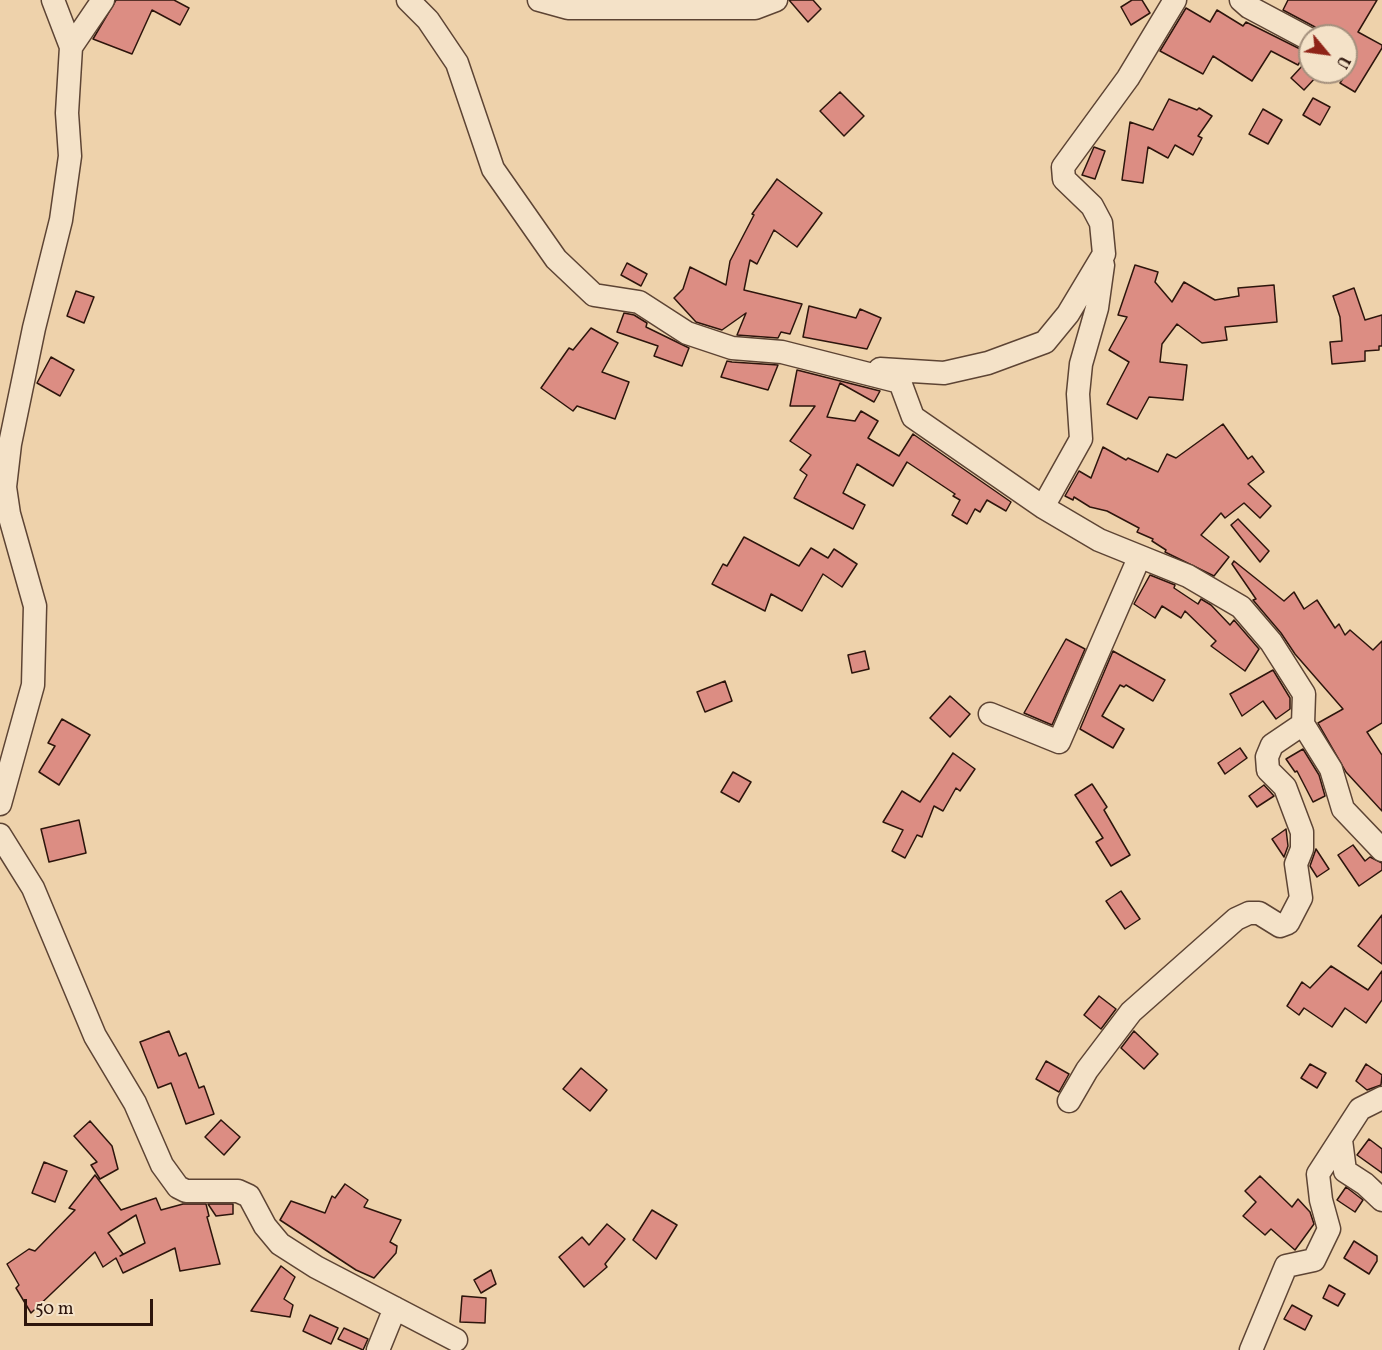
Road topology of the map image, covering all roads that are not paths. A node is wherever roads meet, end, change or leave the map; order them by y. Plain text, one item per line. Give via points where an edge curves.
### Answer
1 (53, 0) edge
2 (103, 0) edge
3 (408, 0) edge
4 (539, 0) edge
5 (777, 0) edge
6 (1174, 0) edge
7 (1241, 0) edge
8 (1298, 33) edge
9 (71, 46) junction
10 (1104, 254) junction
11 (849, 367) junction
12 (1043, 507) junction
13 (1139, 558) junction
14 (990, 714) dead end
15 (1303, 724) junction
16 (0, 804) edge
17 (0, 835) edge
18 (1382, 850) edge
19 (1382, 1098) edge
20 (1069, 1101) dead end
21 (1341, 1140) junction
22 (1382, 1200) edge
23 (395, 1308) junction
24 (456, 1340) dead end
25 (378, 1350) edge
26 (1251, 1350) edge

1 - 9 street
2 - 9 street
3 - 11 street via 428,20 457,63 493,169 556,259 594,296 639,302 687,333 732,348 782,352
4 - 5 street via 568,8 755,8
6 - 10 street via 1128,78 1063,167 1064,179 1092,206 1101,223
7 - 8 street
9 - 16 street via 68,185 34,328 4,487 35,606 35,639 33,685
10 - 11 street via 1068,314 1045,342 988,363 945,373
10 - 12 street via 1097,308 1081,364 1081,439
11 - 12 street via 900,382 913,417
12 - 13 street
13 - 14 street via 1059,742
13 - 15 street via 1188,576 1241,607 1271,642 1304,694
15 - 18 street via 1331,769 1343,809
15 - 20 street via 1272,746 1267,757 1268,770 1285,787 1302,832 1302,849 1296,864 1301,898 1288,922 1280,926 1258,913 1236,919 1131,1012
17 - 23 street via 33,888 85,1017 135,1103 172,1180 186,1191 238,1191 249,1196 280,1244
19 - 21 street via 1360,1109
21 - 22 street via 1345,1171
21 - 26 street via 1318,1174 1329,1229 1314,1260 1286,1266
23 - 24 street
23 - 25 street

